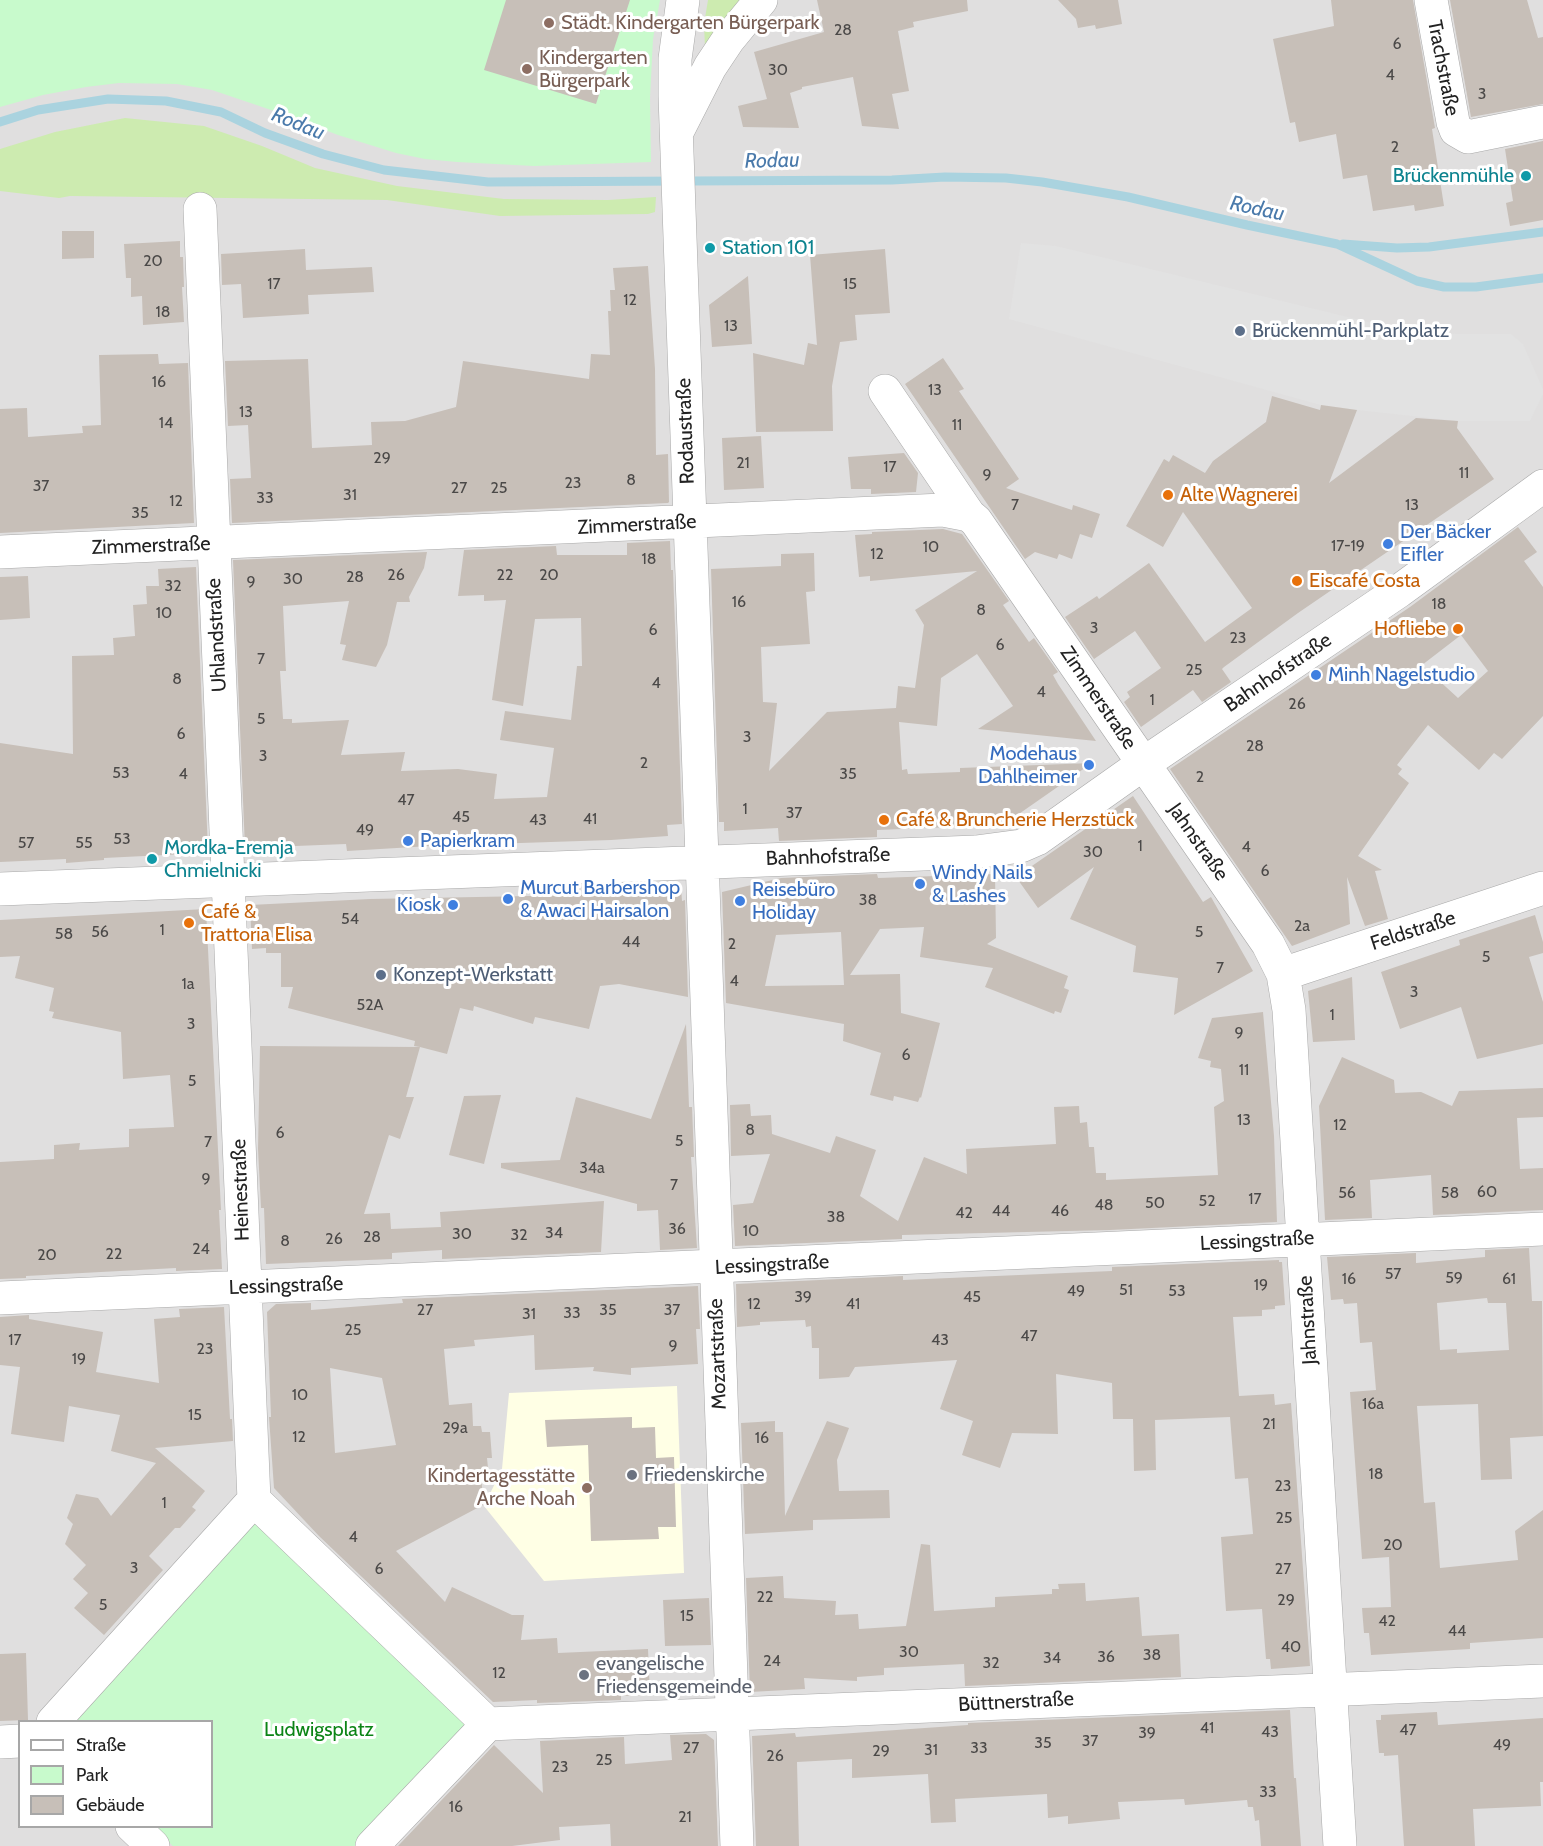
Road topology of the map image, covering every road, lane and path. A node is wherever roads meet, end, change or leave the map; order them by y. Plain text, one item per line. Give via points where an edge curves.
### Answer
1 (683, 0) edge
2 (761, 0) edge
3 (1431, 0) edge
4 (1543, 122) edge
5 (676, 134) junction
6 (200, 209) dead end
7 (885, 391) dead end
8 (1543, 486) edge
9 (969, 514) junction
10 (689, 523) junction
11 (213, 544) junction
12 (0, 552) edge
13 (1143, 764) junction
14 (702, 862) junction
15 (228, 880) junction
16 (1543, 888) edge
17 (0, 889) edge
18 (1283, 974) junction
19 (1543, 1229) edge
20 (1303, 1238) junction
21 (715, 1268) junction
22 (246, 1288) junction
23 (0, 1298) edge
24 (254, 1500) junction
25 (1543, 1680) edge
26 (1330, 1688) junction
27 (731, 1715) junction
28 (55, 1720) edge
29 (488, 1724) junction
30 (18, 1741) edge
31 (0, 1742) edge
32 (133, 1828) edge
33 (153, 1846) edge
34 (372, 1846) edge
35 (737, 1846) edge
36 (1341, 1846) edge

1 - 5 street, Rodaustraße via 675,59
2 - 5 street via 710,67
3 - 4 street, Trachstraße via 1452,122 1460,133 1468,137
5 - 10 street, Rodaustraße
6 - 11 street, Uhlandstraße
7 - 9 street
8 - 13 street, Bahnhofstraße via 1399,591
9 - 10 street, Zimmerstraße via 943,510
9 - 13 street, Zimmerstraße
10 - 11 street, Zimmerstraße
10 - 14 street, Rodaustraße
11 - 12 street, Zimmerstraße
11 - 15 street, Uhlandstraße
13 - 14 street, Bahnhofstraße via 1037,839 1020,846 976,852
13 - 18 street, Jahnstraße via 1268,944
14 - 15 street, Bahnhofstraße
14 - 21 street, Mozartstraße
15 - 17 street, Bahnhofstraße
15 - 22 street, Heinestraße
16 - 18 street, Feldstraße
18 - 20 street, Jahnstraße via 1289,1010
19 - 20 street, Lessingstraße
20 - 21 street, Lessingstraße
20 - 26 street, Jahnstraße
21 - 22 street, Lessingstraße
21 - 27 street, Mozartstraße
22 - 23 street, Lessingstraße
22 - 24 street, Heinestraße
24 - 28 street
24 - 29 street
25 - 26 street, Büttnerstraße
26 - 27 street, Büttnerstraße
26 - 36 street, Jahnstraße
27 - 29 street, Büttnerstraße
27 - 35 street, Mozartstraße
29 - 34 street
30 - 31 street
32 - 33 street

